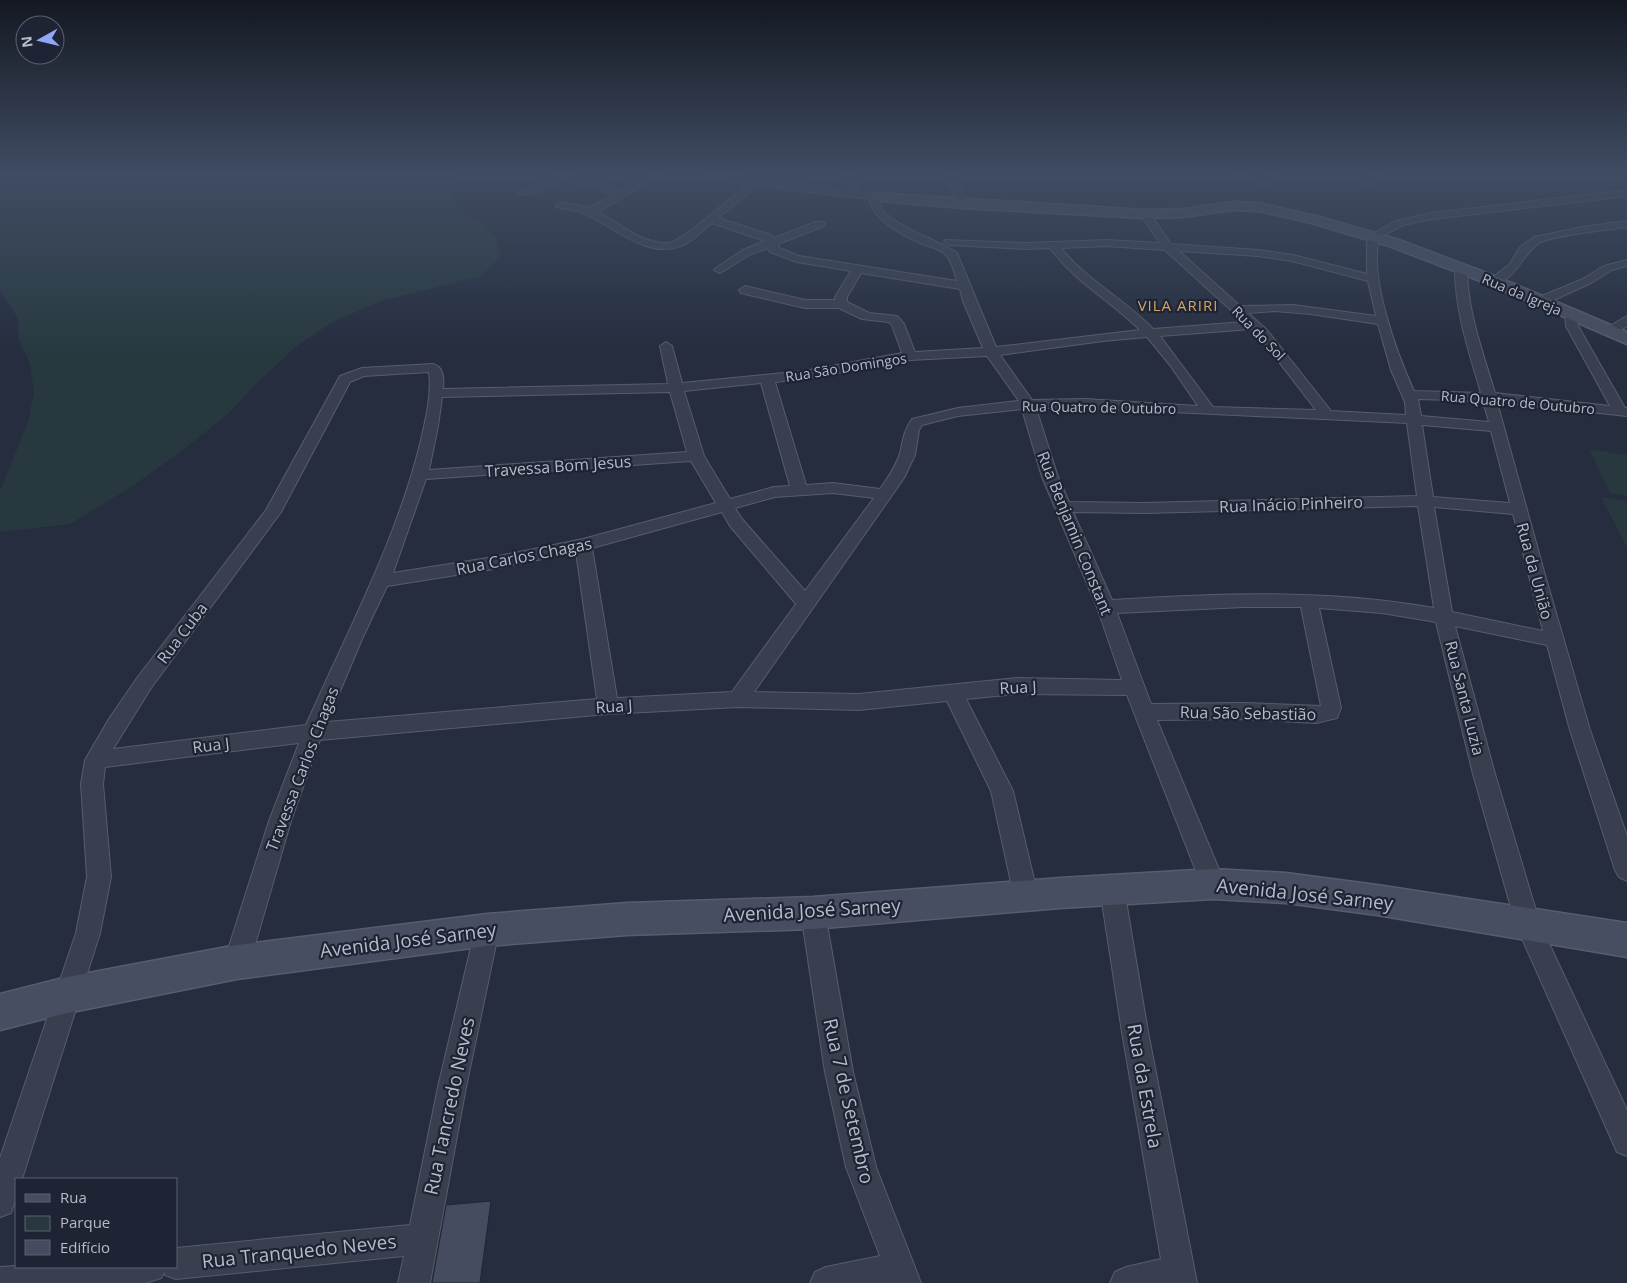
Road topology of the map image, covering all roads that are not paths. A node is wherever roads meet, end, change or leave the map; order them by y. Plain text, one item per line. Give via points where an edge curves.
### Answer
1 (630, 234) edge
2 (692, 234) edge
3 (760, 234) edge
4 (795, 234) edge
5 (911, 234) edge
6 (1159, 234) edge
7 (1366, 234) edge
8 (1378, 234) edge
9 (1563, 234) edge
10 (1374, 236) junction
11 (949, 242) dead end
12 (772, 243) junction
13 (1053, 244) junction
14 (1168, 247) junction
15 (1627, 263) edge
16 (1461, 268) junction
17 (720, 270) dead end
18 (856, 270) junction
19 (1373, 279) junction
20 (1494, 281) junction
21 (965, 286) junction
22 (745, 290) dead end
23 (1541, 301) junction
24 (841, 304) junction
25 (1238, 310) junction
26 (1571, 315) junction
27 (1627, 320) edge
28 (1383, 321) junction
29 (1255, 325) junction
30 (1609, 332) junction
31 (1150, 333) junction
32 (1627, 339) edge
33 (666, 346) dead end
34 (991, 352) junction
35 (910, 356) junction
36 (767, 379) junction
37 (676, 388) junction
38 (435, 392) junction
39 (1409, 395) junction
40 (1490, 397) junction
41 (1028, 404) junction
42 (1208, 410) junction
43 (1624, 411) edge
44 (1327, 415) junction
45 (1414, 420) junction
46 (1498, 427) junction
47 (696, 456) junction
48 (420, 476) junction
49 (799, 489) junction
50 (883, 494) junction
51 (1425, 501) junction
52 (725, 505) junction
53 (1063, 507) junction
54 (1519, 508) junction
55 (583, 545) junction
56 (381, 581) junction
57 (1309, 602) junction
58 (806, 604) junction
59 (1106, 607) junction
60 (1444, 617) junction
61 (1554, 640) junction
62 (1134, 688) junction
63 (952, 692) junction
64 (738, 699) junction
65 (608, 706) junction
66 (1145, 712) junction
67 (313, 732) junction
68 (96, 760) junction
69 (1627, 870) edge
70 (1213, 884) junction
71 (1112, 889) junction
72 (1026, 896) junction
73 (813, 913) junction
74 (1528, 925) junction
75 (487, 930) junction
76 (1627, 940) edge
77 (237, 962) junction
78 (67, 995) junction
79 (0, 1012) edge
80 (1627, 1142) edge
81 (0, 1202) edge
82 (421, 1239) junction
83 (178, 1264) edge
84 (141, 1268) edge
85 (902, 1276) edge
86 (1180, 1277) edge
87 (0, 1283) edge
88 (414, 1283) edge
89 (826, 1283) edge
90 (1126, 1283) edge

1 - 2 street via 662,246 672,246
3 - 12 street
4 - 12 street
5 - 21 street, Rua Benjamin Constant via 942,247 953,256
6 - 14 street, Rua do Sol
7 - 10 street, Rua da Igreja
8 - 10 street
9 - 20 street via 1538,239 1524,249 1514,266
10 - 16 street, Rua da Igreja
10 - 19 street, Rua Santa Luzia
11 - 13 street
12 - 17 street via 748,252
12 - 18 street via 774,250 797,259
13 - 14 street
13 - 31 street via 1078,273
14 - 19 street via 1279,256
14 - 25 street, Rua do Sol
15 - 23 street via 1608,268 1587,282
16 - 20 street, Rua da Igreja
16 - 40 street, Rua da União via 1466,317
18 - 21 street
18 - 24 street via 841,297
19 - 28 street, Rua Santa Luzia
20 - 23 street, Rua da Igreja
21 - 34 street, Rua Benjamin Constant
22 - 24 street via 805,304
23 - 26 street, Rua da Igreja
24 - 35 street via 866,316 893,319
25 - 28 street via 1288,307
25 - 29 street, Rua do Sol
26 - 30 street, Rua da Igreja
26 - 43 street via 1572,326
27 - 30 street
28 - 39 street, Rua Santa Luzia
29 - 31 street, Rua São Domingos
29 - 44 street, Rua do Sol
30 - 32 street, Rua da Igreja
31 - 34 street, Rua São Domingos
31 - 42 street
33 - 37 street
34 - 35 street, Rua São Domingos
34 - 41 street, Rua Benjamin Constant
35 - 36 street, Rua São Domingos
36 - 37 street, Rua São Domingos
36 - 49 street
37 - 38 street, Rua São Domingos
37 - 47 street
38 - 48 street
38 - 68 street, Rua Cuba via 434,368 362,372 345,378 273,512 144,683
39 - 40 street, Rua Quatro de Outubro
39 - 45 street, Rua Santa Luzia
40 - 43 street, Rua Quatro de Outubro
40 - 46 street, Rua da União
41 - 42 street, Rua Quatro de Outubro via 1125,404
41 - 50 street, Rua Quatro de Outubro via 947,413 916,422 907,455 896,478
41 - 53 street, Rua Benjamin Constant via 1040,448
42 - 44 street, Rua Quatro de Outubro
44 - 45 street, Rua Quatro de Outubro
45 - 46 street, Rua Quatro de Outubro
45 - 51 street, Rua Santa Luzia
46 - 54 street, Rua da União
47 - 48 street, Travessa Bom Jesus
47 - 52 street
48 - 56 street
49 - 50 street, Rua Carlos Chagas via 851,488
49 - 52 street, Rua Carlos Chagas
50 - 58 street, Rua Quatro de Outubro
51 - 53 street, Rua Inácio Pinheiro
51 - 54 street, Rua Inácio Pinheiro
51 - 60 street, Rua Santa Luzia
52 - 55 street, Rua Carlos Chagas
52 - 58 street
53 - 59 street, Rua Benjamin Constant
54 - 61 street, Rua da União
55 - 56 street, Rua Carlos Chagas
55 - 65 street
56 - 67 street, Travessa Carlos Chagas
57 - 59 street via 1186,601
57 - 60 street via 1381,607
57 - 66 street, Rua São Sebastião via 1330,712
58 - 64 street
59 - 62 street, Rua Benjamin Constant
60 - 61 street
60 - 74 street, Rua Santa Luzia via 1484,774
61 - 69 street, Rua da União
62 - 63 street, Rua J via 1017,686
62 - 66 street, Rua Benjamin Constant
63 - 64 street, Rua J via 859,702
63 - 72 street via 1002,791
64 - 65 street, Rua J
65 - 67 street, Rua J
66 - 70 street, Rua Benjamin Constant
67 - 68 street, Rua J
67 - 77 street, Travessa Carlos Chagas via 280,821
68 - 78 street, Rua Cuba via 92,784 98,877 88,933
70 - 71 street, Avenida José Sarney
70 - 74 street, Avenida José Sarney via 1286,888
71 - 72 street, Avenida José Sarney
71 - 86 street, Rua da Estrela
72 - 73 street, Avenida José Sarney
73 - 75 street, Avenida José Sarney via 627,919
73 - 85 street, Rua 7 de Setembro via 839,1072 861,1167
74 - 76 street, Avenida José Sarney
74 - 80 street, Rua Santa Luzia
75 - 77 street, Avenida José Sarney
75 - 82 street, Rua Tancredo Neves
77 - 78 street, Avenida José Sarney
78 - 79 street, Avenida José Sarney
78 - 81 street
82 - 83 street, Rua Tranquedo Neves
82 - 88 street, Rua Tancredo Neves
84 - 87 street
85 - 89 street
86 - 90 street

